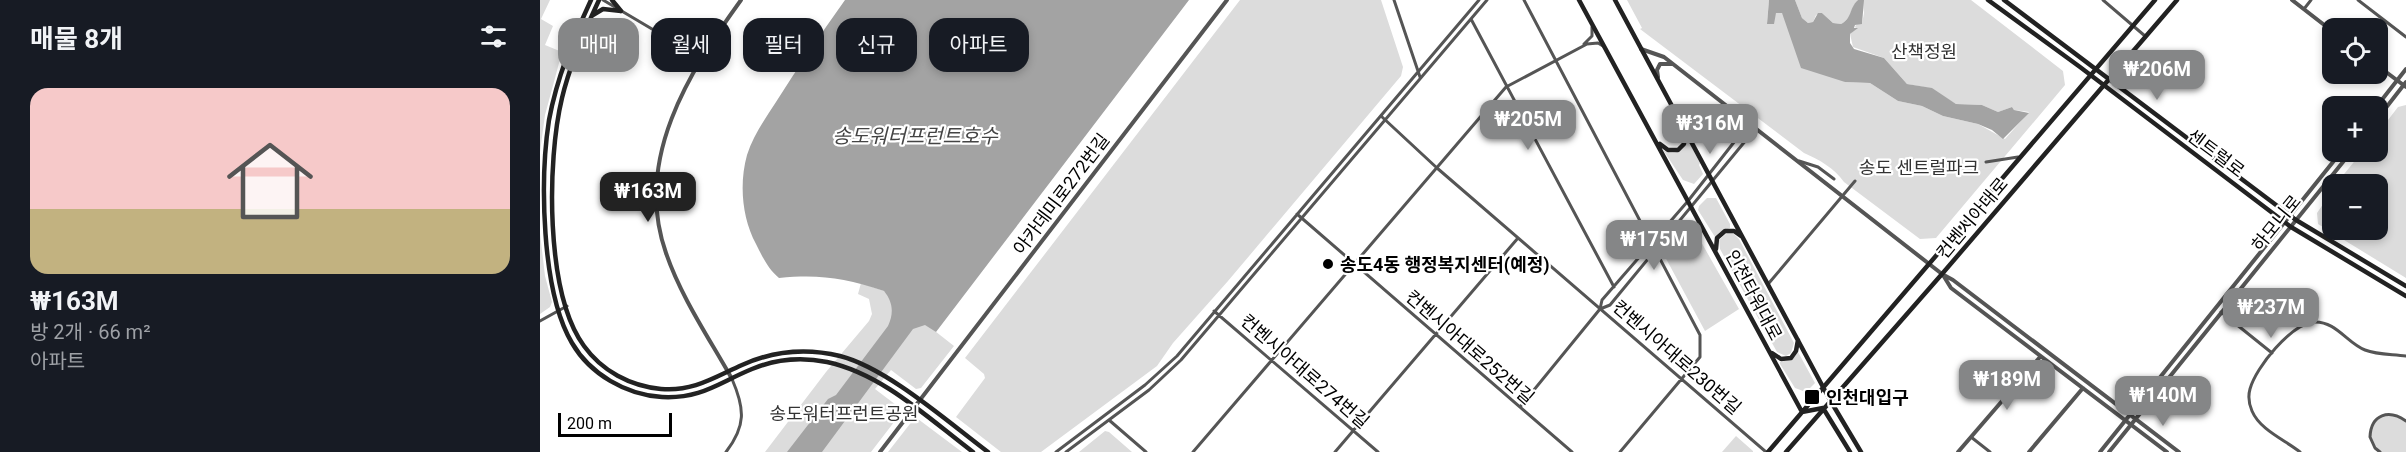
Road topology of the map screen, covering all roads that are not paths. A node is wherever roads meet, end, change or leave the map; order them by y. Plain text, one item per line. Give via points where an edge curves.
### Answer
1 (591, 0) edge
2 (601, 0) edge
3 (612, 0) edge
4 (741, 0) edge
5 (1227, 0) edge
6 (1394, 0) edge
7 (1479, 0) edge
8 (1487, 0) edge
9 (1524, 0) edge
10 (1579, 0) edge
11 (1615, 0) edge
12 (1988, 0) edge
13 (2004, 0) edge
14 (2103, 0) edge
15 (2155, 0) edge
16 (2177, 0) edge
17 (2292, 0) edge
18 (2311, 0) edge
19 (2358, 0) edge
20 (2304, 9) junction
21 (621, 11) junction
22 (591, 18) edge
23 (592, 18) edge
24 (728, 18) edge
25 (1471, 20) junction
26 (1590, 22) junction
27 (2322, 23) edge
28 (2133, 26) junction
29 (651, 29) edge
30 (2146, 37) junction
31 (2406, 37) edge
32 (1581, 47) junction
33 (1604, 47) junction
34 (1641, 49) junction
35 (1554, 60) junction
36 (1675, 65) junction
37 (2095, 68) junction
38 (2406, 69) edge
39 (1418, 70) junction
40 (570, 72) edge
41 (694, 72) edge
42 (2090, 74) junction
43 (2388, 74) edge
44 (1420, 77) junction
45 (2108, 78) junction
46 (2397, 81) junction
47 (1660, 84) junction
48 (2103, 84) junction
49 (2405, 85) edge
50 (1506, 87) junction
51 (2385, 96) edge
52 (2388, 106) edge
53 (1381, 116) junction
54 (1386, 120) junction
55 (1749, 123) junction
56 (1683, 128) junction
57 (1756, 128) junction
58 (1656, 140) junction
59 (2022, 155) junction
60 (1797, 160) junction
61 (1986, 162) dead end
62 (2333, 162) edge
63 (2342, 162) edge
64 (1437, 168) junction
65 (1710, 173) junction
66 (1834, 179) dead end
67 (1714, 181) junction
68 (1855, 182) dead end
69 (1843, 196) junction
70 (1688, 201) junction
71 (1692, 208) junction
72 (1297, 214) junction
73 (2290, 216) junction
74 (1302, 218) junction
75 (2296, 220) junction
76 (2286, 223) junction
77 (2291, 227) junction
78 (1518, 238) junction
79 (1745, 240) junction
80 (1650, 245) junction
81 (1655, 253) junction
82 (1716, 253) junction
83 (1354, 264) junction
84 (1930, 264) junction
85 (1942, 274) junction
86 (1768, 283) junction
87 (2406, 286) edge
88 (1614, 287) junction
89 (2406, 296) edge
90 (567, 306) junction
91 (559, 309) junction
92 (1600, 309) junction
93 (1214, 311) junction
94 (2221, 312) junction
95 (1219, 315) junction
96 (540, 321) edge
97 (1437, 335) junction
98 (1797, 335) junction
99 (1768, 349) junction
100 (2272, 353) junction
101 (2406, 356) edge
102 (2040, 357) junction
103 (1271, 361) junction
104 (728, 372) junction
105 (732, 379) junction
106 (1682, 380) junction
107 (1824, 387) junction
108 (2083, 388) junction
109 (1830, 400) junction
110 (916, 404) junction
111 (1520, 407) junction
112 (1823, 408) junction
113 (1802, 412) junction
114 (1105, 415) junction
115 (2130, 415) junction
116 (2126, 419) junction
117 (2135, 419) junction
118 (1109, 420) junction
119 (2406, 421) edge
120 (2131, 423) junction
121 (1353, 431) junction
122 (1971, 437) junction
123 (2295, 448) junction
124 (726, 452) edge
125 (880, 452) edge
126 (973, 452) edge
127 (988, 452) edge
128 (1056, 452) edge
129 (1066, 452) edge
130 (1146, 452) edge
131 (1193, 452) edge
132 (1335, 452) edge
133 (1378, 452) edge
134 (1572, 452) edge
135 (1620, 452) edge
136 (1767, 452) edge
137 (1786, 452) edge
138 (1850, 452) edge
139 (1861, 452) edge
140 (1958, 452) edge
141 (1990, 452) edge
142 (2029, 452) edge
143 (2100, 452) edge
144 (2109, 452) edge
145 (2167, 452) edge
146 (2179, 452) edge
147 (2292, 452) edge
148 (2300, 452) edge
149 (2380, 452) edge

1 - 91 main road via 562,68 549,119 545,156 544,224
2 - 21 street
2 - 22 main road
3 - 21 main road
4 - 24 street
5 - 110 street, 아카데미로272번길
6 - 39 street
7 - 39 street
8 - 25 street
9 - 35 street
10 - 26 main road, 인천타워대로
11 - 34 main road, 인천타워대로
12 - 42 main road, 센트럴로
13 - 37 main road, 센트럴로
14 - 28 street
15 - 28 main road
16 - 30 main road, 컨벤시아대로
17 - 20 street
18 - 20 street
19 - 31 street
20 - 27 street
21 - 23 main road via 603,9
21 - 29 street
25 - 44 street
25 - 50 street
26 - 32 street via 1592,36
26 - 33 main road, 인천타워대로
28 - 30 street
28 - 37 main road
30 - 45 main road, 컨벤시아대로
32 - 33 street via 1594,42
32 - 35 street
33 - 58 main road, 인천타워대로
34 - 36 street via 1660,54
34 - 47 main road, 인천타워대로
35 - 50 street
35 - 80 street
36 - 47 street via 1660,64
36 - 55 street
37 - 42 main road
37 - 45 main road, 센트럴로
38 - 46 street
39 - 44 street
39 - 53 street
40 - 90 main road via 553,159 552,224
41 - 104 street via 664,136 657,174 657,210 670,264
42 - 48 main road, 센트럴로
42 - 59 main road, 컨벤시아대로
43 - 46 street
44 - 54 street
45 - 48 main road, 컨벤시아대로
45 - 73 main road, 센트럴로
46 - 49 street
46 - 51 street
47 - 56 main road, 인천타워대로
48 - 76 main road, 센트럴로
48 - 85 main road, 컨벤시아대로
49 - 52 street
50 - 64 street
50 - 88 street
53 - 54 street, 컨벤시아대로230번길
53 - 72 street
54 - 64 street, 컨벤시아대로230번길
54 - 74 street
55 - 57 street
55 - 65 street
56 - 58 main road via 1684,141 1678,150 1668,150
56 - 65 main road, 인천타워대로
57 - 60 street
57 - 67 street
58 - 70 main road, 인천타워대로
59 - 61 street
59 - 84 main road, 컨벤시아대로
60 - 66 street via 1815,165
60 - 69 street
62 - 73 street, 하모니로
63 - 75 street, 하모니로
64 - 78 street, 컨벤시아대로230번길
64 - 83 street
65 - 67 main road, 인천타워대로
65 - 70 street
67 - 71 street
67 - 79 main road, 인천타워대로
68 - 69 street
69 - 84 street
69 - 86 street
70 - 71 main road, 인천타워대로
70 - 80 street
71 - 81 street
71 - 82 main road, 인천타워대로
72 - 74 street, 컨벤시아대로252번길
72 - 93 street
73 - 75 main road, 센트럴로
73 - 76 street, 하모니로
74 - 83 street, 컨벤시아대로252번길
74 - 95 street
75 - 77 street, 하모니로
75 - 87 main road, 센트럴로
76 - 77 main road, 센트럴로
76 - 115 street, 하모니로
77 - 89 main road, 센트럴로
77 - 94 street, 하모니로
78 - 92 street, 컨벤시아대로230번길
78 - 97 street
79 - 82 main road via 1734,231 1725,231 1717,240
79 - 86 main road, 인천타워대로
80 - 81 street
80 - 88 street
81 - 92 street via 1610,305
81 - 106 street via 1700,335 1700,357
82 - 99 main road, 인천타워대로
83 - 97 street, 컨벤시아대로252번길
83 - 103 street
84 - 85 street
84 - 107 main road, 컨벤시아대로
85 - 102 street via 1952,288
85 - 109 main road, 컨벤시아대로
85 - 115 street
86 - 98 main road, 인천타워대로
88 - 92 street via 1602,300
90 - 91 street
90 - 104 main road via 584,346 601,364 625,380 673,389 703,384
91 - 96 street
91 - 105 main road via 578,351 594,369 622,387 641,394 674,397 706,392
92 - 106 street, 컨벤시아대로230번길
92 - 111 street
93 - 95 street, 컨벤시아대로274번길
93 - 114 street via 1177,356
94 - 100 street
94 - 117 street, 하모니로
95 - 103 street, 컨벤시아대로274번길
95 - 118 street via 1181,360
97 - 111 street, 컨벤시아대로252번길
97 - 121 street
98 - 99 main road via 1796,351 1789,359 1778,358
98 - 107 main road, 인천타워대로
99 - 113 main road, 인천타워대로
100 - 101 street via 2293,330 2318,322 2331,326 2368,351
100 - 123 street via 2253,382 2250,406 2261,424
102 - 108 street
102 - 122 street
103 - 121 street, 컨벤시아대로274번길
103 - 131 street
104 - 105 street
104 - 110 main road via 758,359 791,352 825,353 886,377
105 - 110 main road via 782,361 812,360 843,366
105 - 124 street via 742,413 736,439
106 - 135 street
106 - 136 street, 컨벤시아대로230번길
107 - 109 main road, 인천타워대로
107 - 113 main road, 컨벤시아대로
108 - 116 street
108 - 142 street
109 - 112 main road, 컨벤시아대로
109 - 139 main road, 인천타워대로
110 - 125 street, 아카데미로272번길
110 - 126 main road
110 - 127 main road
111 - 134 street, 컨벤시아대로252번길
112 - 113 main road
112 - 137 main road, 컨벤시아대로
112 - 138 main road
113 - 136 main road, 컨벤시아대로
114 - 118 street
114 - 128 street
115 - 116 street, 하모니로
115 - 117 street
116 - 120 street
116 - 143 street, 하모니로
117 - 120 street, 하모니로
117 - 146 street
118 - 129 street
118 - 130 street
119 - 149 street via 2388,413 2374,422 2370,437
120 - 144 street, 하모니로
120 - 145 street
121 - 132 street
121 - 133 street, 컨벤시아대로274번길
122 - 140 street
122 - 141 street
123 - 147 street
123 - 148 street

